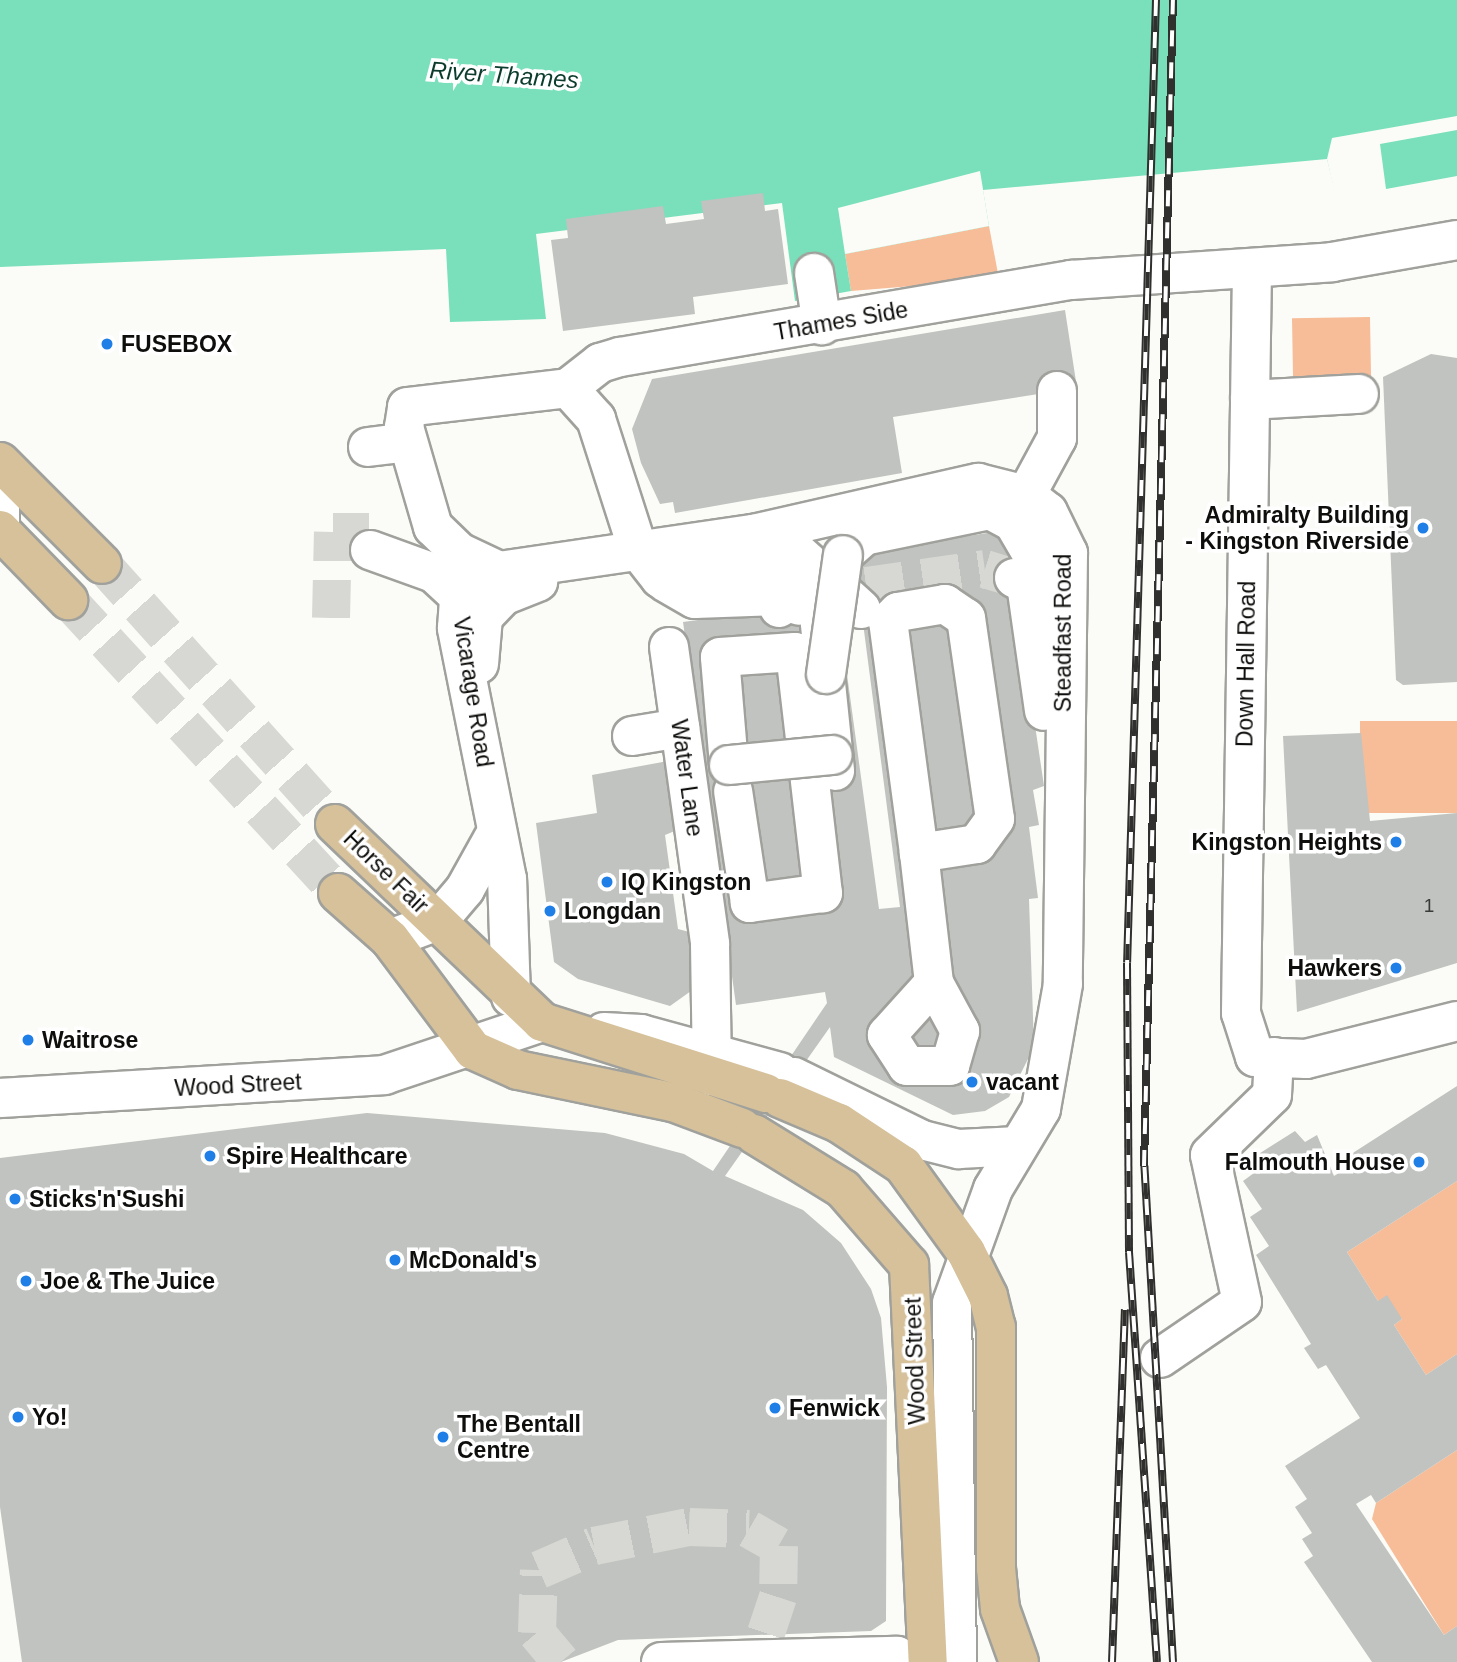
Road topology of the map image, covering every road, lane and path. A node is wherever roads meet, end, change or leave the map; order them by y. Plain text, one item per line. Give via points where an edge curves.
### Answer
1 (1457, 240) edge
2 (1252, 269) junction
3 (814, 273) dead end
4 (822, 325) junction
5 (568, 388) junction
6 (1057, 391) dead end
7 (1359, 394) dead end
8 (1250, 400) junction
9 (408, 442) junction
10 (368, 447) dead end
11 (0, 462) edge
12 (0, 476) edge
13 (1026, 495) junction
14 (0, 522) edge
15 (0, 530) edge
16 (752, 534) junction
17 (459, 552) junction
18 (829, 561) junction
19 (102, 564) tunnel mouth
20 (649, 568) junction
21 (499, 571) junction
22 (1014, 578) dead end
23 (459, 596) junction
24 (68, 600) tunnel mouth
25 (785, 603) dead end
26 (669, 647) dead end
27 (1062, 681) junction
28 (478, 723) junction
29 (680, 728) junction
30 (632, 736) dead end
31 (893, 739) junction
32 (731, 778) junction
33 (335, 824) tunnel mouth
34 (1065, 830) junction
35 (495, 835) junction
36 (919, 853) junction
37 (338, 893) tunnel mouth
38 (438, 921) junction
39 (390, 939) junction
40 (934, 983) dead end
41 (512, 997) junction
42 (1457, 1021) edge
43 (551, 1026) junction
44 (473, 1050) junction
45 (1264, 1057) junction
46 (713, 1065) junction
47 (780, 1085) junction
48 (0, 1098) edge
49 (1018, 1146) junction
50 (966, 1252) junction
51 (1160, 1358) dead end
52 (661, 1662) edge
53 (905, 1662) edge
54 (928, 1662) edge
55 (957, 1662) edge
56 (1019, 1662) edge

1 - 2 street, Thames Side
2 - 4 street, Thames Side via 1031,287
2 - 8 street, Down Hall Road
3 - 4 street
4 - 5 street, Thames Side via 620,357 600,363
5 - 9 street via 438,398 407,407
5 - 20 street via 596,419
6 - 13 street via 1057,438
7 - 8 street
8 - 45 street, Down Hall Road via 1240,968 1241,1013
9 - 10 street
9 - 17 street via 433,527
11 - 19 main road
12 - 14 street
13 - 16 street, Steadfast Road via 978,483
13 - 27 street, Steadfast Road via 1048,512 1068,553
15 - 24 main road
16 - 18 street via 785,541
16 - 20 street, Steadfast Road
17 - 21 street
17 - 23 street via 370,541 435,573
18 - 27 street via 864,536 990,510 1013,522 1044,575
18 - 31 street via 866,615
18 - 32 street, bridge via 826,674 834,767
20 - 21 street, Steadfast Road
20 - 25 street via 763,565 787,576
20 - 28 street via 503,596 482,617
21 - 23 street, Vicarage Road
22 - 34 street via 1026,584
23 - 28 street, Vicarage Road via 457,628
26 - 29 street, Water Lane
27 - 34 street, Steadfast Road
28 - 35 street, Vicarage Road
29 - 30 street
29 - 46 street, Water Lane via 710,944
31 - 36 street
31 - 36 street via 888,622 898,612 945,604 966,618 995,819 977,844
32 - 32 street via 720,657 795,652 823,893 750,903
33 - 38 main road, Horse Fair
34 - 49 street, Steadfast Road via 1056,1046 1041,1109
35 - 38 street via 465,890
35 - 41 street, Vicarage Road via 507,878
36 - 40 street
37 - 39 main road, Horse Fair
38 - 39 street
38 - 41 main road, Horse Fair
39 - 44 main road, Horse Fair
41 - 43 main road, Horse Fair
42 - 45 street via 1306,1059
43 - 44 street, Wood Street
43 - 46 main road
44 - 48 street, Wood Street via 372,1076
44 - 54 main road, Wood Street via 518,1070 673,1102 748,1131 844,1189 909,1265
45 - 51 street via 1272,1095 1210,1155 1242,1302
46 - 47 main road
47 - 49 street via 922,1140 959,1149
47 - 50 main road via 903,1165
49 - 50 street, Wood Street
50 - 55 street, Wood Street via 948,1335
50 - 56 main road via 996,1327 996,1568 1000,1609
52 - 53 street via 897,1656

